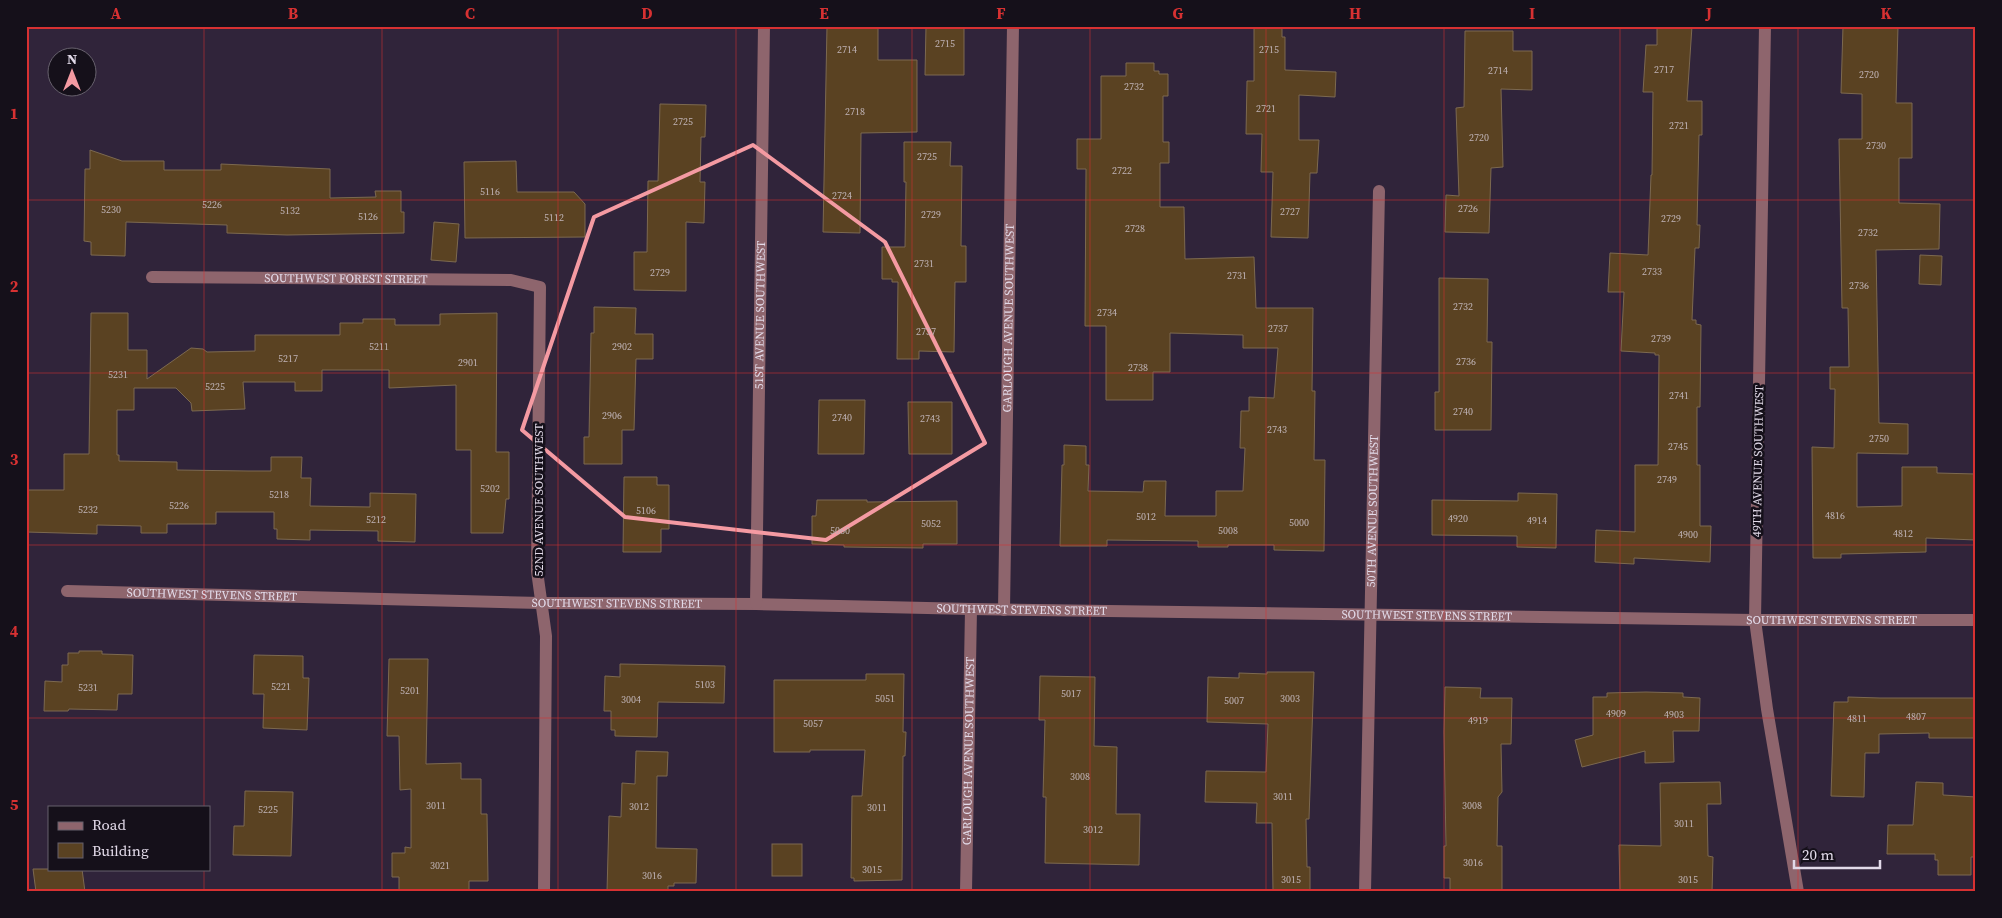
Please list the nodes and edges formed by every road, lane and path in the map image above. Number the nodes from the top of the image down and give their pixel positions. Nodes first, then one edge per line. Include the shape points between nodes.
1 (764, 26) edge
2 (1013, 26) edge
3 (1765, 26) edge
4 (1379, 191) dead end
5 (152, 277) dead end
6 (540, 288) joint
7 (67, 591) dead end
8 (540, 602) junction
9 (756, 604) junction
10 (972, 609) junction
11 (1004, 610) junction
12 (1371, 614) junction
13 (1755, 620) junction
14 (1976, 620) edge
15 (544, 892) edge
16 (966, 892) edge
17 (1365, 892) edge
18 (1798, 892) edge

1 - 9 street, 51ST AVENUE SOUTHWEST
2 - 11 street, GARLOUGH AVENUE SOUTHWEST
3 - 13 street, 49TH AVENUE SOUTHWEST
4 - 12 street, 50TH AVENUE SOUTHWEST
5 - 6 street, SOUTHWEST FOREST STREET via 512,280
6 - 8 street, 52ND AVENUE SOUTHWEST via 537,571
7 - 8 street, SOUTHWEST STEVENS STREET
8 - 9 street, SOUTHWEST STEVENS STREET
8 - 15 street, 52ND AVENUE SOUTHWEST via 546,636
9 - 10 street, SOUTHWEST STEVENS STREET
10 - 11 street, SOUTHWEST STEVENS STREET
10 - 16 street, GARLOUGH AVENUE SOUTHWEST
11 - 12 street, SOUTHWEST STEVENS STREET
12 - 13 street, SOUTHWEST STEVENS STREET
12 - 17 street, 50TH AVENUE SOUTHWEST
13 - 14 street, SOUTHWEST STEVENS STREET
13 - 18 street, 49TH AVENUE SOUTHWEST

